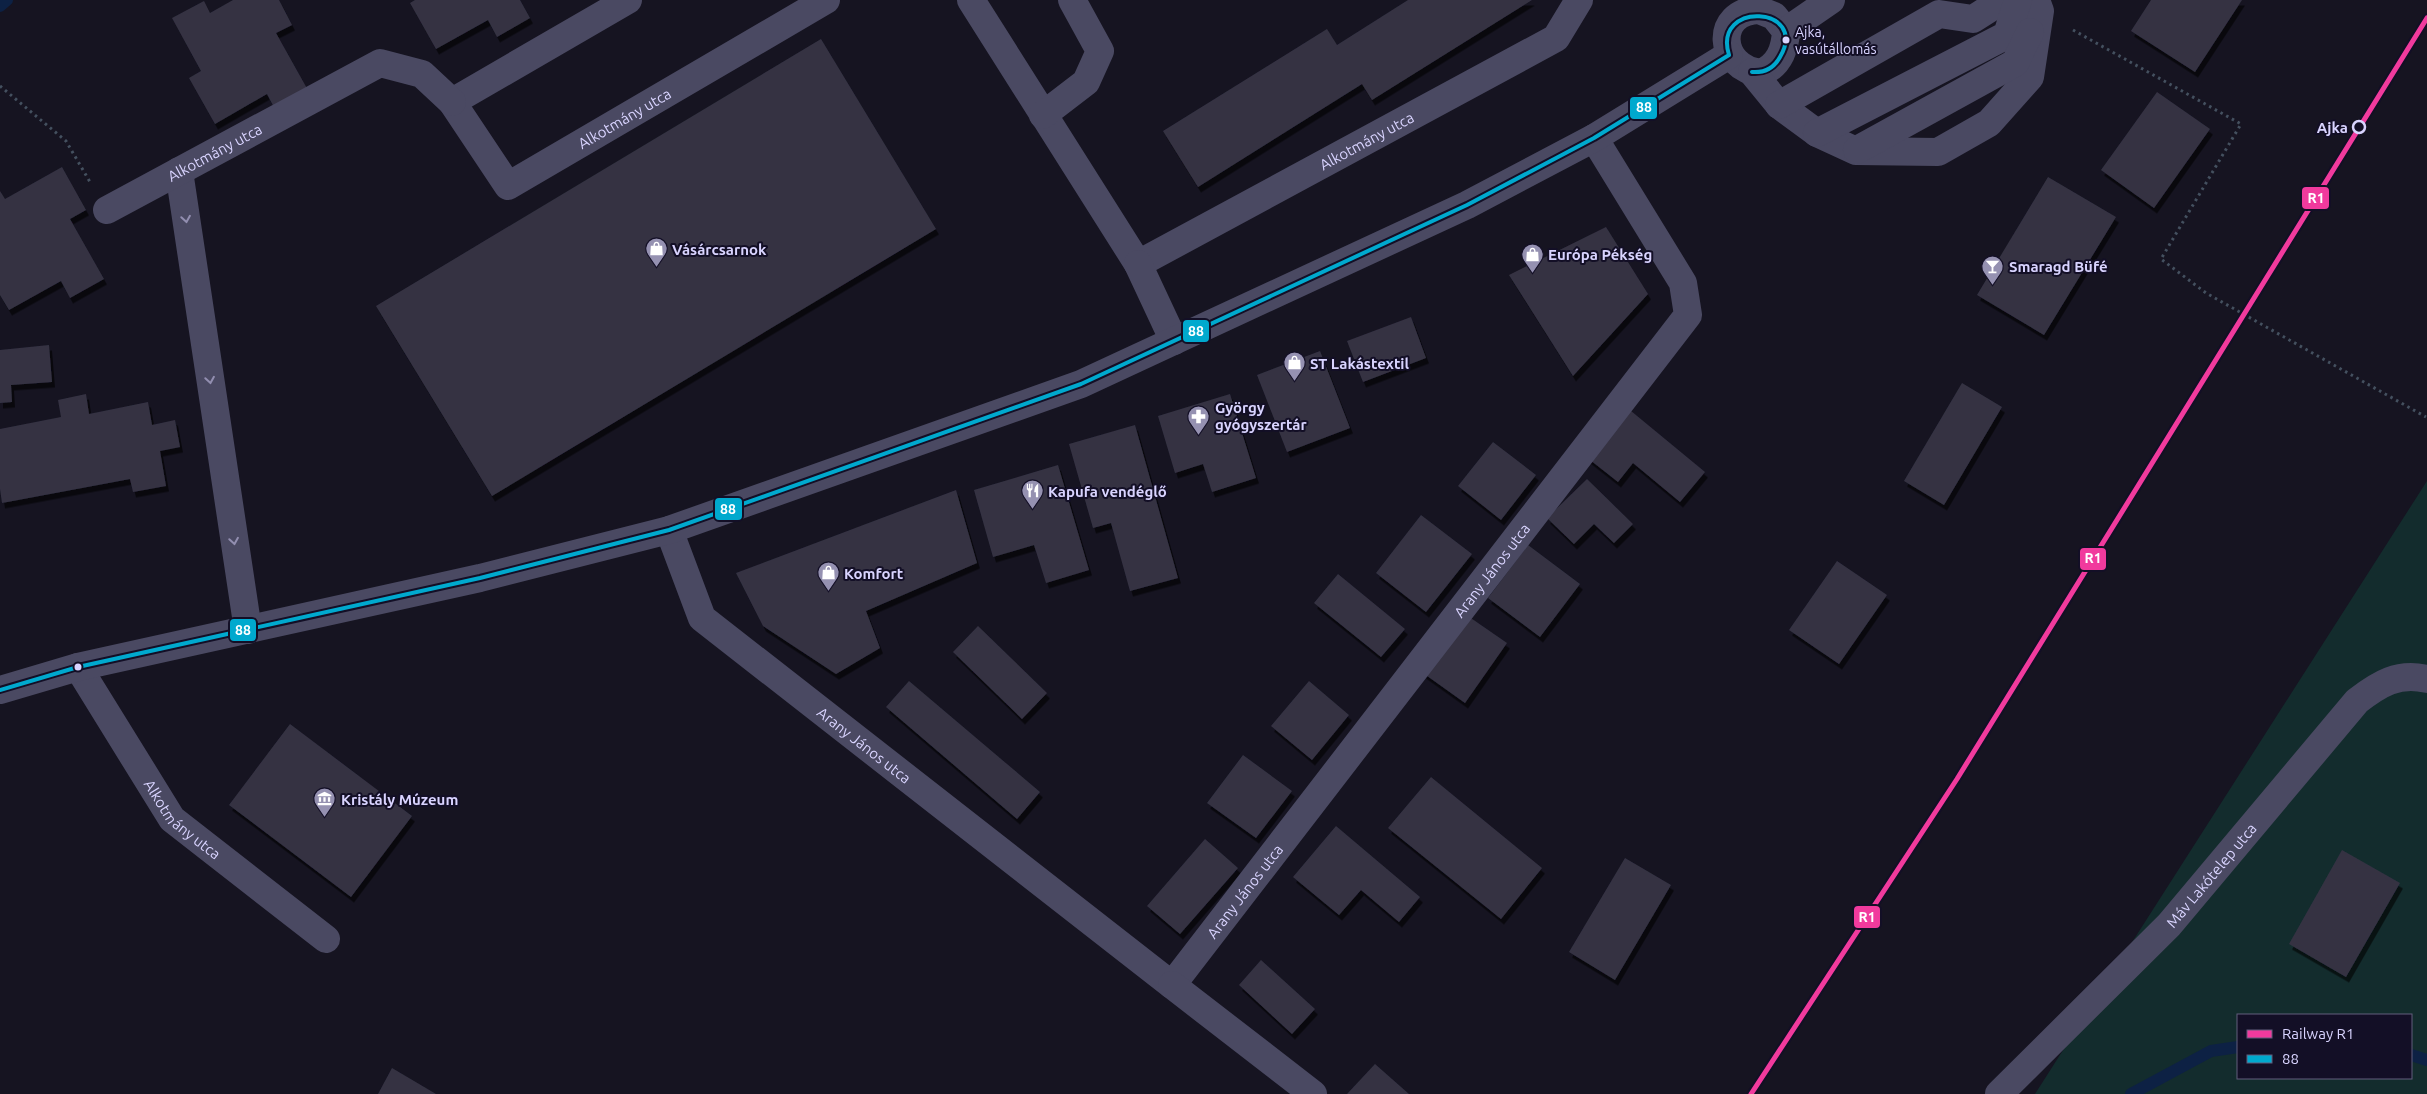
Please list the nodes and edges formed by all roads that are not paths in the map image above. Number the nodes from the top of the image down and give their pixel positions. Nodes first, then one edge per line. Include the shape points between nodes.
1 (628, 0) edge
2 (826, 0) edge
3 (971, 0) edge
4 (1072, 0) edge
5 (1579, 0) edge
6 (1831, 0) edge
7 (2003, 0) edge
8 (2032, 4) edge
9 (1746, 5) edge
10 (1786, 31) junction
11 (1729, 55) junction
12 (1752, 72) junction
13 (452, 102) junction
14 (1779, 105) junction
15 (1044, 115) junction
16 (1818, 132) junction
17 (1594, 138) junction
18 (1856, 151) junction
19 (179, 171) junction
20 (107, 210) road end
21 (1138, 264) junction
22 (1174, 341) junction
23 (670, 530) junction
24 (248, 630) junction
25 (78, 667) junction
26 (2427, 679) edge
27 (0, 690) edge
28 (326, 939) dead end
29 (1172, 985) junction
30 (1313, 1094) edge
31 (1999, 1094) edge

1 - 13 street
2 - 13 street, Alkotmány utca via 508,186
3 - 15 street
4 - 15 street via 1100,51 1086,82
5 - 21 street, Alkotmány utca via 1556,38
6 - 10 street
7 - 14 street via 1973,19 1939,14
8 - 16 street via 2007,35
8 - 18 street via 2015,63
8 - 18 street via 2030,77 1989,122 1938,152
9 - 10 street via 1774,16
9 - 11 street via 1730,24 1726,45
10 - 12 street via 1783,52 1777,62 1761,73
11 - 12 street
11 - 17 street
12 - 14 street
13 - 19 street, Alkotmány utca via 422,74 380,63
14 - 16 street
15 - 21 street
16 - 18 street
17 - 22 street via 1467,205
17 - 29 street, Arany János utca via 1683,283 1688,315
19 - 20 street, Alkotmány utca
19 -> 24 street
21 - 22 street
22 - 23 street via 1081,384
23 - 24 street via 480,578
23 - 29 street, Arany János utca via 702,618
24 - 25 street
25 - 27 street
25 - 28 street, Alkotmány utca via 172,819
26 - 31 street, Máv Lakótelep utca via 2414,676 2394,678 2357,701 2169,925
29 - 30 street, Arany János utca

